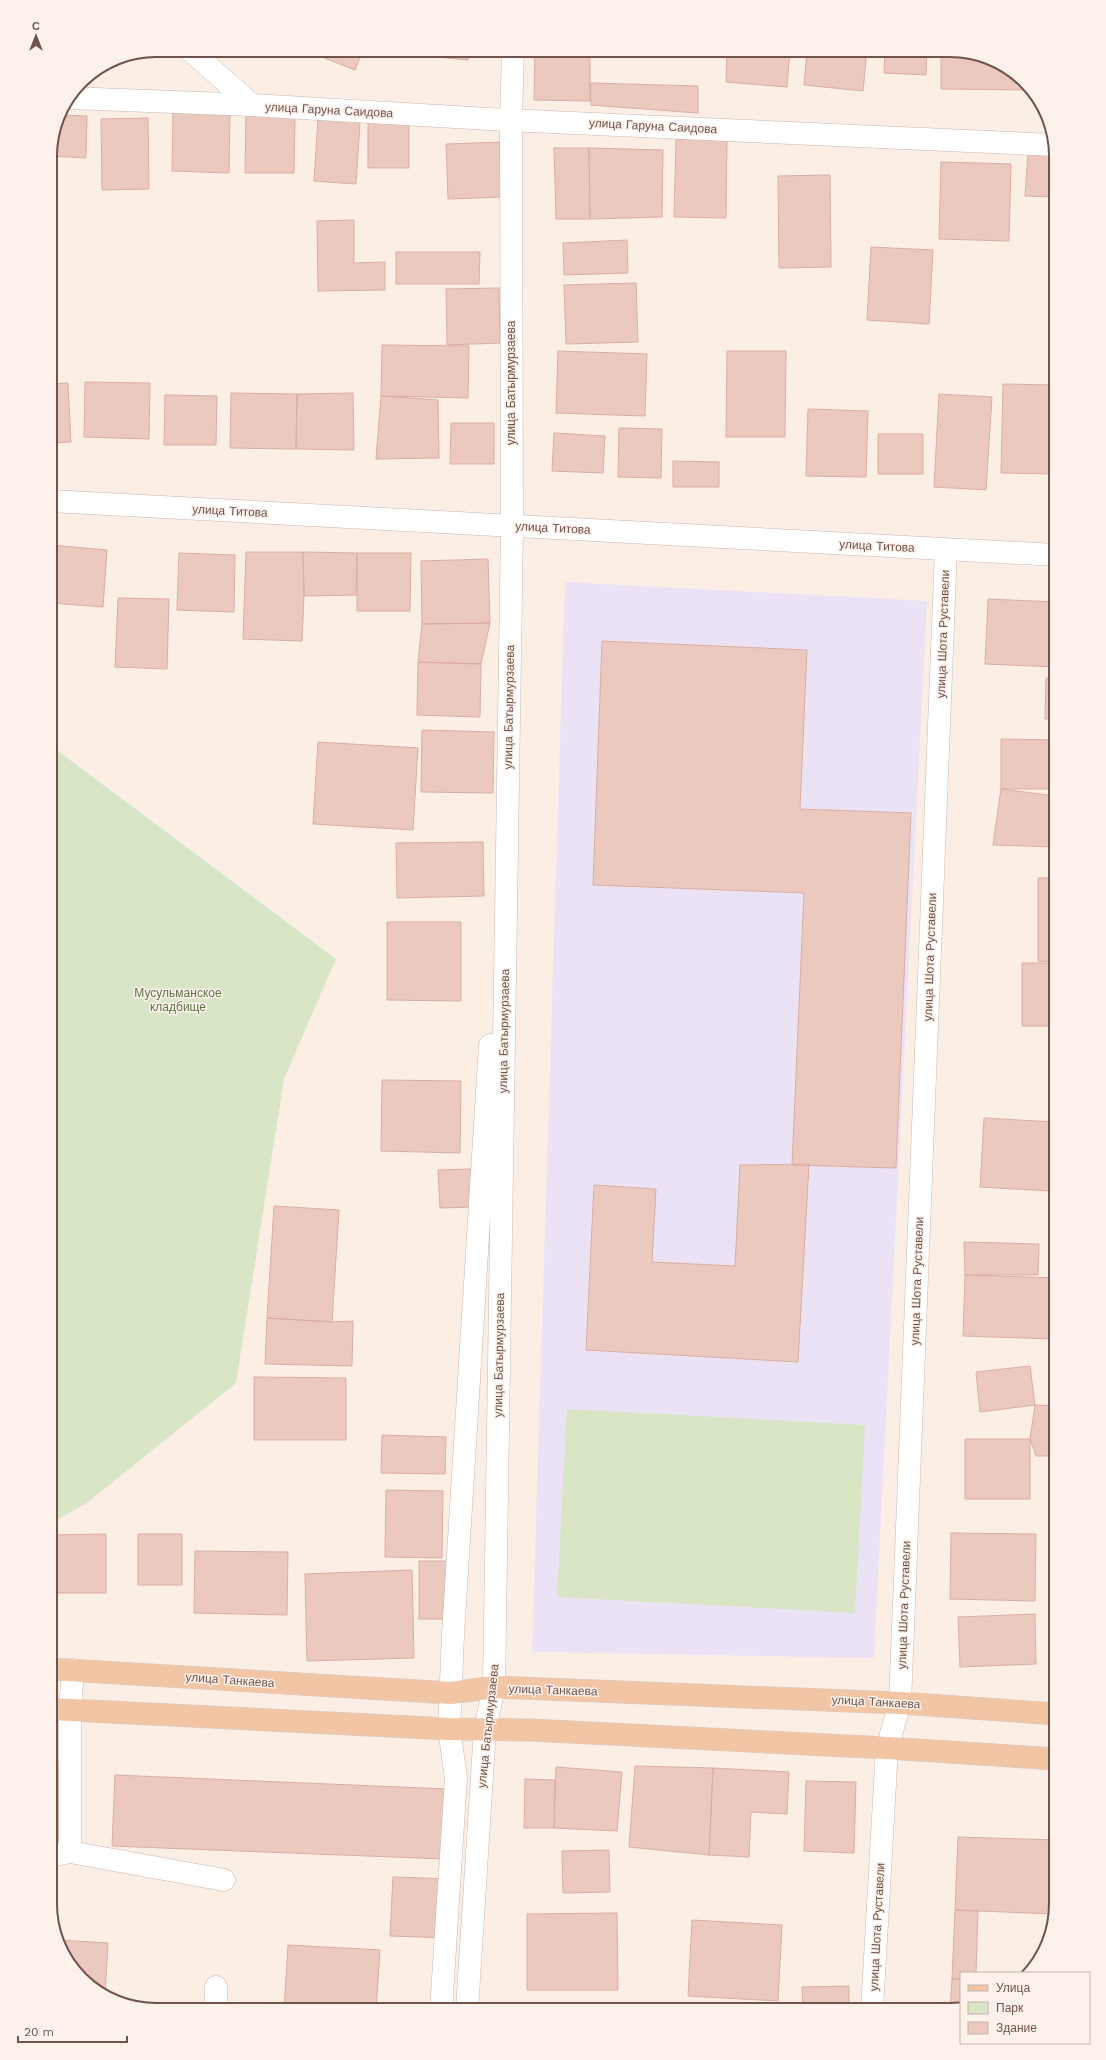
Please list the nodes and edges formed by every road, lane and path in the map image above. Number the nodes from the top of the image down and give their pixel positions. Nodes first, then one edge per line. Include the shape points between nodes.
1 (198, 57) edge
2 (512, 57) edge
3 (76, 98) edge
4 (252, 105) junction
5 (508, 120) junction
6 (1048, 144) edge
7 (57, 501) edge
8 (509, 526) junction
9 (946, 550) junction
10 (1049, 555) edge
11 (57, 1669) edge
12 (73, 1670) junction
13 (494, 1687) junction
14 (451, 1694) junction
15 (900, 1703) junction
16 (60, 1709) edge
17 (1049, 1714) edge
18 (449, 1729) junction
19 (485, 1729) junction
20 (887, 1748) junction
21 (1049, 1759) edge
22 (60, 1854) edge
23 (224, 1880) dead end
24 (216, 1987) dead end
25 (216, 2003) edge
26 (441, 2003) edge
27 (467, 2003) edge
28 (872, 2003) edge

1 - 4 street, улица Гаруна Саидова
2 - 5 street, улица Батырмурзаева
3 - 4 street, улица Гаруна Саидова
4 - 5 street, улица Гаруна Саидова
5 - 6 street, улица Гаруна Саидова
5 - 8 street, улица Батырмурзаева
7 - 8 street, улица Титова
8 - 9 street, улица Титова
8 - 13 street, улица Батырмурзаева
8 - 14 street, улица Батырмурзаева via 496,940
9 - 10 street, улица Титова
9 - 15 street, улица Шота Руставели
11 - 12 main road, улица Танкаева
12 - 14 main road, улица Танкаева
12 - 16 street
13 - 14 main road, улица Танкаева
13 - 15 main road, улица Танкаева
13 - 19 street, улица Батырмурзаева
14 - 18 street, улица Батырмурзаева
15 - 17 main road, улица Танкаева
15 - 20 street, улица Шота Руставели
16 - 18 main road
16 - 22 street
18 - 19 main road
18 - 26 street, улица Батырмурзаева via 456,1778
19 - 20 main road
19 - 27 street, улица Батырмурзаева
20 - 21 main road
20 - 28 street, улица Шота Руставели
22 - 23 street
24 - 25 street

